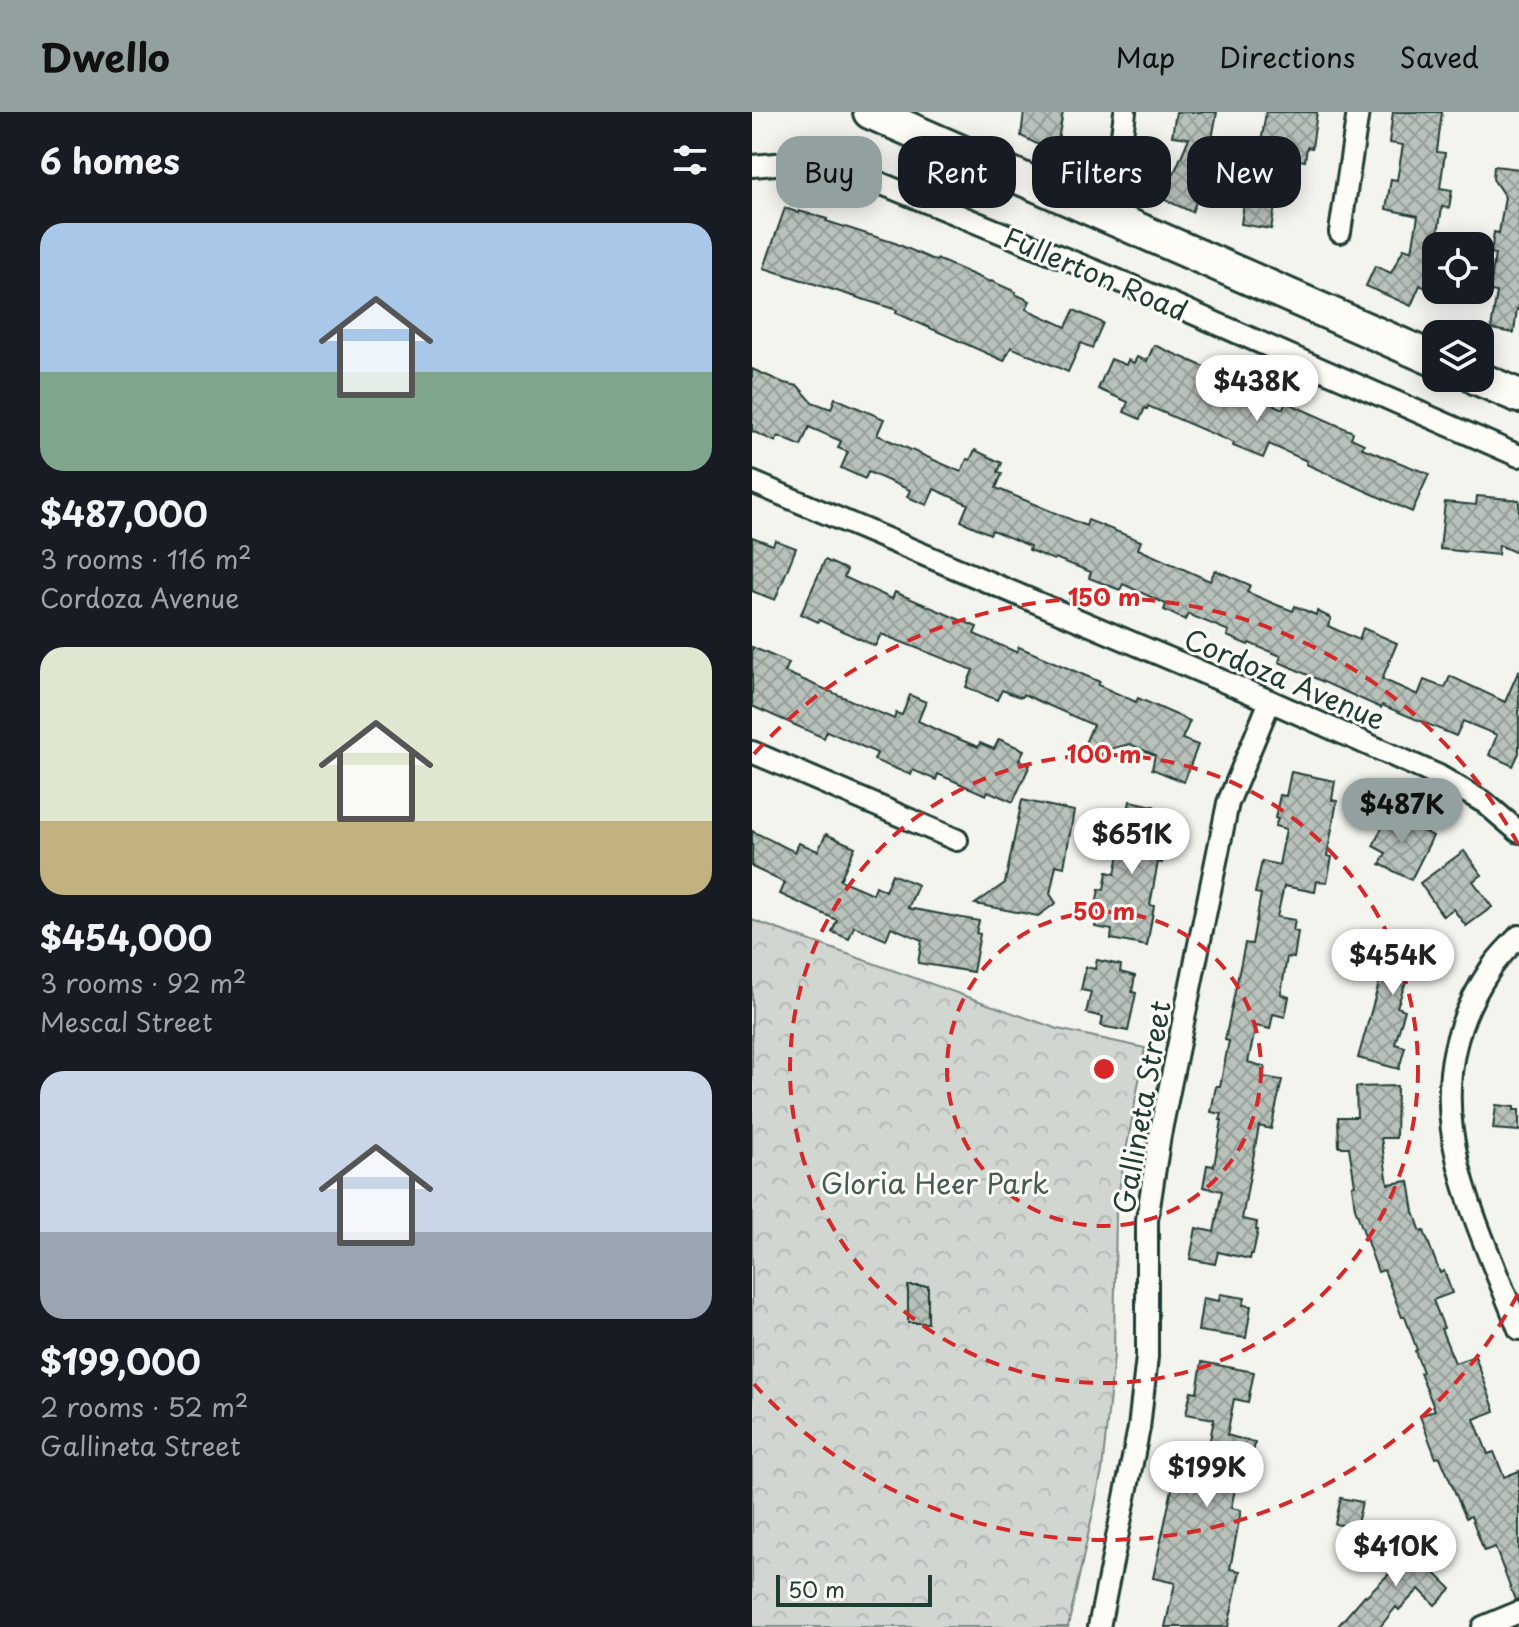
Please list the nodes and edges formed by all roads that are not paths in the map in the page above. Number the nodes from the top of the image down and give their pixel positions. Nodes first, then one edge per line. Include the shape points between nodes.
1 (870, 112) edge
2 (1125, 112) edge
3 (1358, 112) edge
4 (1122, 135) dead end
5 (752, 166) edge
6 (1340, 232) dead end
7 (1422, 354) edge
8 (1494, 385) edge
9 (1519, 396) edge
10 (1519, 456) edge
11 (752, 482) edge
12 (1270, 701) junction
13 (752, 752) edge
14 (1519, 832) edge
15 (957, 840) dead end
16 (1519, 936) edge
17 (1519, 1329) edge
18 (1519, 1612) edge
19 (1099, 1627) edge
20 (1483, 1627) edge

1 - 7 main road, Fullerton Road
2 - 4 street
3 - 6 street
5 - 10 street, Fullerton Road via 826,165 865,177 1122,282
8 - 9 main road
11 - 12 street, Cordoza Avenue
12 - 14 street, Cordoza Avenue via 1439,776 1485,803
12 - 19 street, Gallineta Street via 1228,803 1160,1135 1147,1220 1147,1357 1140,1414
13 - 15 street
16 - 17 street via 1492,966 1473,1000 1453,1055 1448,1098 1463,1187
18 - 20 street

